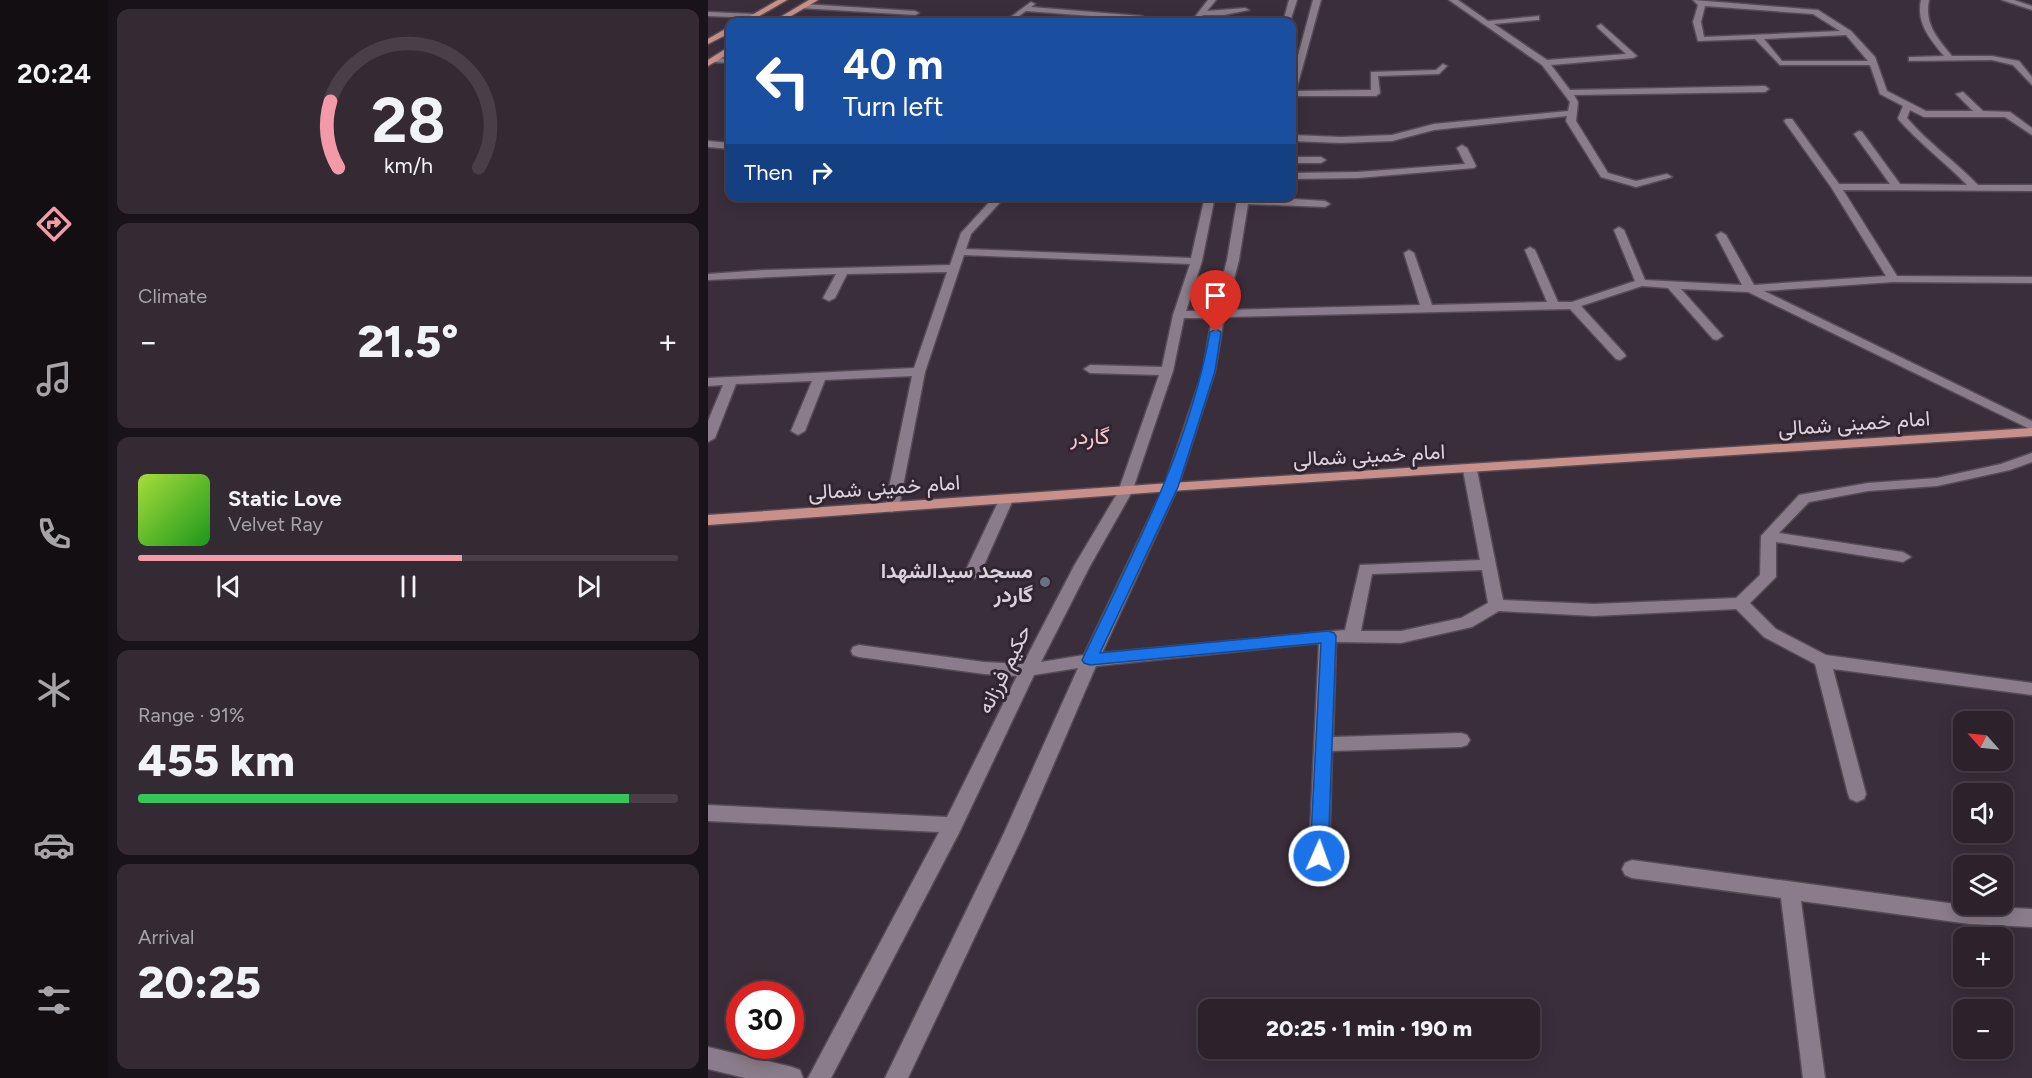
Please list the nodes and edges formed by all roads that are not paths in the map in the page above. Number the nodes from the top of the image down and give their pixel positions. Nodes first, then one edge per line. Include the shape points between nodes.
1 (783, 0) edge
2 (814, 0) edge
3 (1036, 0) edge
4 (1212, 0) edge
5 (1293, 0) edge
6 (1317, 0) edge
7 (1453, 0) edge
8 (1814, 0) edge
9 (1925, 0) edge
10 (2006, 0) edge
11 (1699, 2) edge
12 (803, 6) junction
13 (2032, 8) edge
14 (1024, 9) junction
15 (1245, 10) dead end
16 (1815, 12) junction
17 (915, 13) dead end
18 (1203, 13) junction
19 (708, 14) edge
20 (756, 16) junction
21 (752, 18) edge
22 (783, 18) edge
23 (1012, 18) edge
24 (1142, 18) dead end
25 (1198, 18) edge
26 (1287, 18) edge
27 (1536, 18) dead end
28 (1486, 23) junction
29 (1601, 26) dead end
30 (726, 32) edge
31 (1848, 33) junction
32 (1757, 36) junction
33 (708, 42) edge
34 (726, 53) edge
35 (1950, 59) junction
36 (1912, 60) dead end
37 (712, 62) edge
38 (1545, 63) junction
39 (1873, 63) junction
40 (1443, 66) dead end
41 (1296, 78) edge
42 (2032, 82) edge
43 (1765, 89) dead end
44 (1296, 93) edge
45 (1567, 93) junction
46 (1960, 94) dead end
47 (1908, 105) junction
48 (1572, 113) junction
49 (1982, 114) junction
50 (1789, 121) dead end
51 (2032, 132) edge
52 (1859, 134) dead end
53 (1296, 138) edge
54 (708, 144) edge
55 (726, 146) edge
56 (1462, 148) dead end
57 (1296, 160) edge
58 (1320, 160) dead end
59 (1296, 176) edge
60 (1667, 177) dead end
61 (1896, 186) junction
62 (1836, 187) junction
63 (1975, 187) junction
64 (2032, 188) edge
65 (996, 201) edge
66 (1209, 201) edge
67 (1243, 201) edge
68 (1276, 201) edge
69 (1325, 204) dead end
70 (1618, 230) dead end
71 (1721, 235) dead end
72 (1530, 250) dead end
73 (959, 252) junction
74 (1410, 253) dead end
75 (1196, 261) junction
76 (954, 268) junction
77 (843, 271) junction
78 (708, 277) edge
79 (1893, 279) junction
80 (2032, 280) edge
81 (1641, 283) junction
82 (1672, 285) junction
83 (1750, 288) junction
84 (829, 298) dead end
85 (1554, 305) junction
86 (1573, 305) junction
87 (1427, 309) junction
88 (1219, 312) junction
89 (1179, 315) junction
90 (1717, 336) dead end
91 (1620, 356) dead end
92 (1090, 369) dead end
93 (1167, 371) junction
94 (919, 372) junction
95 (820, 376) junction
96 (731, 381) junction
97 (708, 382) edge
98 (2032, 426) edge
99 (798, 431) dead end
100 (2032, 432) edge
101 (708, 438) edge
102 (2032, 457) edge
103 (1470, 470) junction
104 (1171, 487) junction
105 (1125, 492) junction
106 (1006, 500) junction
107 (892, 507) junction
108 (708, 520) edge
109 (1768, 536) junction
110 (1903, 557) dead end
111 (1489, 565) junction
112 (972, 574) dead end
113 (1740, 603) junction
114 (1496, 605) junction
115 (1328, 636) junction
116 (1352, 637) junction
117 (859, 651) dead end
118 (1090, 660) junction
119 (1823, 661) junction
120 (1028, 670) junction
121 (2032, 689) edge
122 (1461, 740) dead end
123 (1323, 744) junction
124 (1857, 794) dead end
125 (708, 813) edge
126 (953, 825) junction
127 (1319, 856) dead end
128 (1632, 869) dead end
129 (1790, 891) junction
130 (2032, 918) edge
131 (708, 1058) edge
132 (792, 1078) edge
133 (819, 1078) edge
134 (896, 1078) edge
135 (1814, 1078) edge

1 - 20 main road
2 - 12 main road
3 - 14 street
4 - 18 street
5 - 26 street
6 - 41 street
7 - 28 street
8 - 16 street
9 - 35 street via 1921,11 1926,26
10 - 13 street
11 - 16 street
11 - 32 street via 1697,22 1701,39
12 - 17 street
12 - 22 main road
14 - 23 street
14 - 24 street
15 - 18 street
16 - 31 street
18 - 25 street
19 - 20 street
20 - 21 main road
27 - 28 street
28 - 38 street
29 - 38 street via 1633,56
30 - 33 main road
31 - 32 street
31 - 39 street
32 - 39 street via 1780,63
34 - 37 main road
35 - 36 street
35 - 42 street via 1992,58 2016,63
38 - 45 street
39 - 47 street via 1883,92
40 - 44 street via 1438,72 1374,74 1376,93
43 - 45 street
45 - 48 street via 1574,102
46 - 49 street
47 - 49 street via 1924,114
47 - 63 street via 1902,118 1923,142
48 - 53 street via 1434,127 1392,138
48 - 60 street via 1571,121 1604,175 1636,184
49 - 51 street via 2007,114
50 - 62 street
52 - 61 street
54 - 55 street
56 - 59 street via 1471,166
57 - 58 street
61 - 62 street
61 - 63 street
62 - 79 street
63 - 64 street
65 - 73 street via 966,233
66 - 75 street, حکیم فرزانه
67 - 88 street
68 - 69 street
70 - 81 street
71 - 83 street
72 - 85 street
73 - 75 street
73 - 76 street
74 - 87 street
75 - 89 street, حکیم فرزانه
76 - 77 street
76 - 94 street
77 - 78 street
77 - 84 street
79 - 80 street
79 - 83 street
81 - 82 street
81 - 86 street
82 - 83 street
82 - 90 street
83 - 98 street
85 - 86 street
85 - 87 street
86 - 91 street
87 - 88 street
88 - 89 street
88 - 104 street via 1209,371
89 - 93 street, حکیم فرزانه
92 - 93 street
93 - 105 street, حکیم فرزانه
94 - 95 street
94 - 107 street
95 - 96 street
95 - 99 street
96 - 97 street
96 - 101 street
100 - 103 main road, امام خمینی شمالی
102 - 109 street via 1937,482 1868,487 1804,498
103 - 104 main road, امام خمینی شمالی
103 - 111 street
104 - 105 main road, امام خمینی شمالی
104 - 118 street
105 - 106 main road, امام خمینی شمالی
105 - 120 street, حکیم فرزانه
106 - 107 main road, امام خمینی شمالی
106 - 112 street
107 - 108 main road, امام خمینی شمالی
109 - 110 street
109 - 113 street via 1767,577
111 - 114 street
111 - 116 street via 1365,569
113 - 114 street via 1594,610
113 - 119 street via 1770,633
114 - 116 street via 1466,623 1401,637
115 - 116 street
115 - 118 street
115 - 123 street
117 - 120 street
118 - 120 street
118 - 134 street via 1014,833
119 - 121 street
119 - 124 street
120 - 126 street, حکیم فرزانه
122 - 123 street
123 - 127 street
125 - 126 street
126 - 133 street, حکیم فرزانه
128 - 129 street
129 - 130 street via 1970,915
129 - 135 street
131 - 132 street

